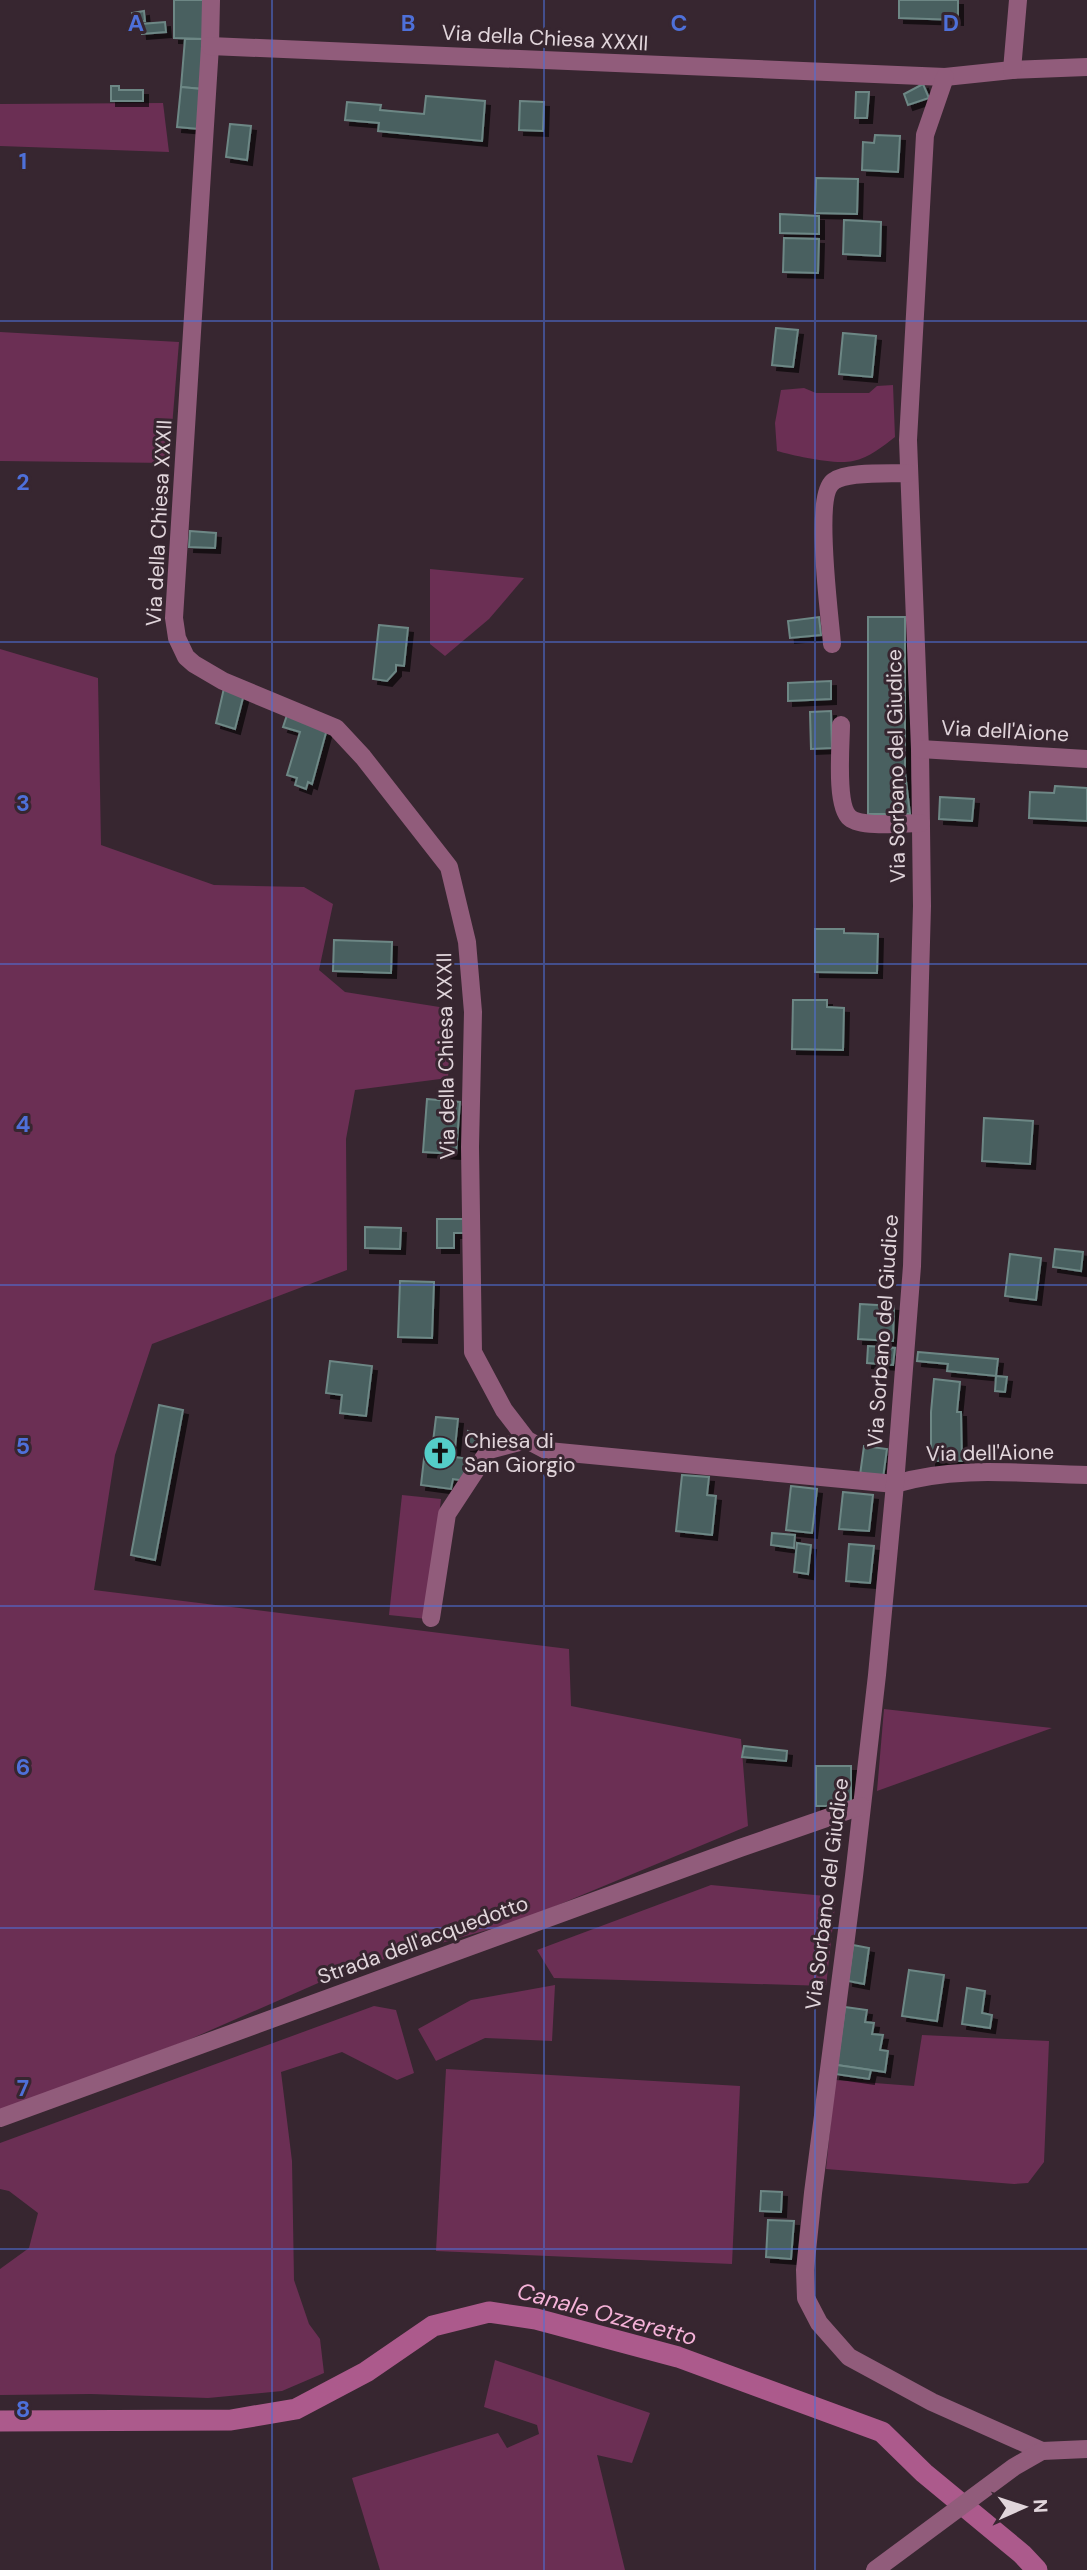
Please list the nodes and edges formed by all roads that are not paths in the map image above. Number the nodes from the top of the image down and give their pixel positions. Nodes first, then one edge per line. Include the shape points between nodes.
1 (211, 0) edge
2 (1018, 0) edge
3 (210, 46) junction
4 (1087, 66) edge
5 (1012, 70) junction
6 (945, 77) junction
7 (908, 472) junction
8 (832, 645) dead end
9 (841, 725) dead end
10 (920, 749) junction
11 (1087, 759) edge
12 (921, 823) junction
13 (527, 1440) junction
14 (1087, 1475) edge
15 (895, 1484) junction
16 (431, 1618) dead end
17 (861, 1806) junction
18 (0, 2118) edge
19 (1087, 2449) edge
20 (1042, 2451) junction
21 (876, 2570) edge

1 - 3 street, Via della Chiesa XXXII
2 - 5 street
3 - 6 street, Via della Chiesa XXXII
3 - 13 street, Via della Chiesa XXXII via 174,618 177,638 186,657 223,681 335,728 449,867 467,942 473,1012 473,1352 504,1410
4 - 5 street, Via della Chiesa XXXII
5 - 6 street, Via della Chiesa XXXII
6 - 7 street, Via Sorbano del Giudice via 925,135
7 - 8 street via 846,476 826,490 822,519
7 - 10 street, Via Sorbano del Giudice
9 - 12 street via 842,804 849,817 859,822
10 - 11 street, Via dell'Aione
10 - 12 street, Via Sorbano del Giudice
12 - 15 street, Via Sorbano del Giudice via 912,1266
13 - 15 street via 548,1451
13 - 16 street via 489,1450 447,1514
14 - 15 street, Via dell'Aione via 963,1472
15 - 17 street, Via Sorbano del Giudice
17 - 18 street, Strada dell'acquedotto
17 - 20 street, Via Sorbano del Giudice via 813,2193 806,2298 819,2323 849,2357 932,2402
19 - 20 street
20 - 21 street via 1013,2467

